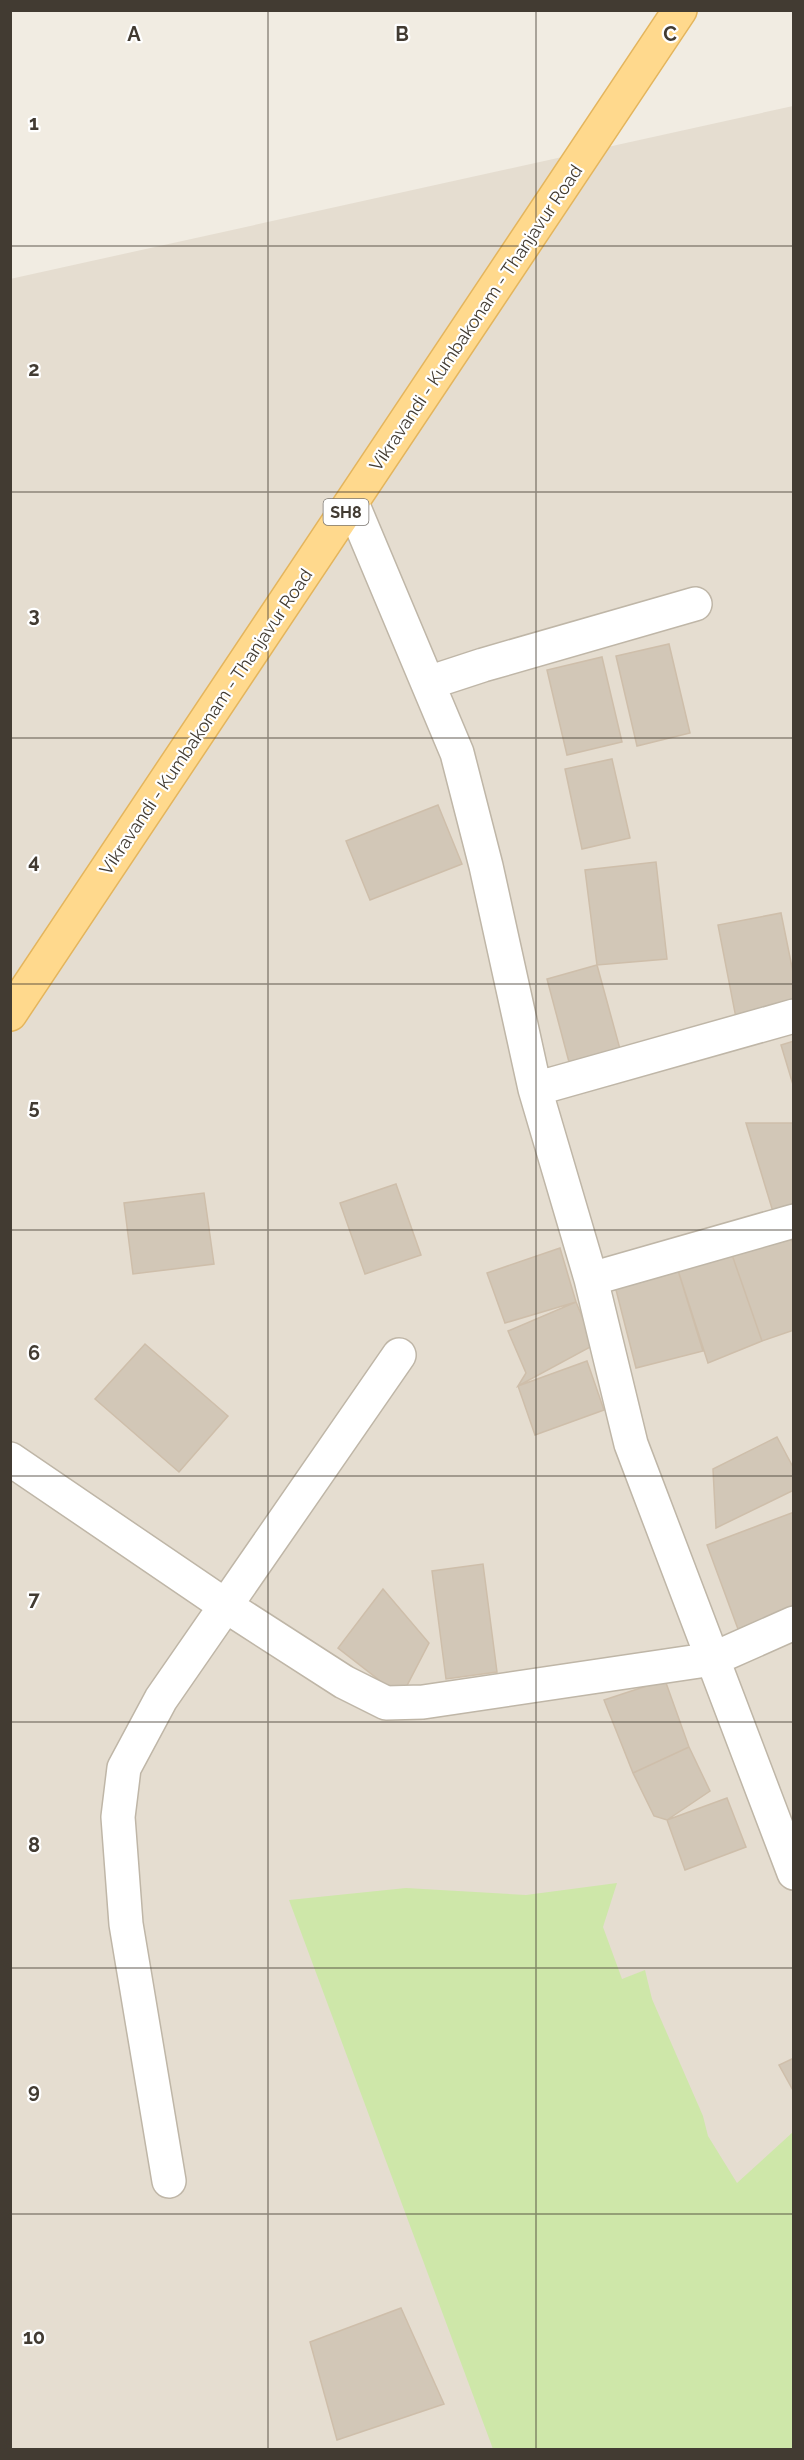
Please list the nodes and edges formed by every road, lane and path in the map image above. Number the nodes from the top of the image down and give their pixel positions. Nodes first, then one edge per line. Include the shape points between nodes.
1 (680, 10) edge
2 (352, 504) junction
3 (695, 604) dead end
4 (428, 683) junction
5 (10, 1014) edge
6 (794, 1016) edge
7 (535, 1089) junction
8 (794, 1221) edge
9 (591, 1278) junction
10 (399, 1355) dead end
11 (10, 1459) edge
12 (226, 1606) junction
13 (794, 1623) edge
14 (713, 1659) junction
15 (794, 1873) edge
16 (169, 2181) dead end

1 - 2 main road, Vikravandi - Kumbakonam - Thanjavur Road / SH8
2 - 4 street
2 - 5 main road, Vikravandi - Kumbakonam - Thanjavur Road / SH8
3 - 4 street
4 - 7 street via 457,753
6 - 7 street
7 - 9 street
8 - 9 street
9 - 14 street via 631,1444
10 - 12 street
11 - 12 street
12 - 14 street via 344,1682 386,1703
12 - 16 street via 161,1699 124,1768 118,1817 126,1924
13 - 14 street
14 - 15 street

